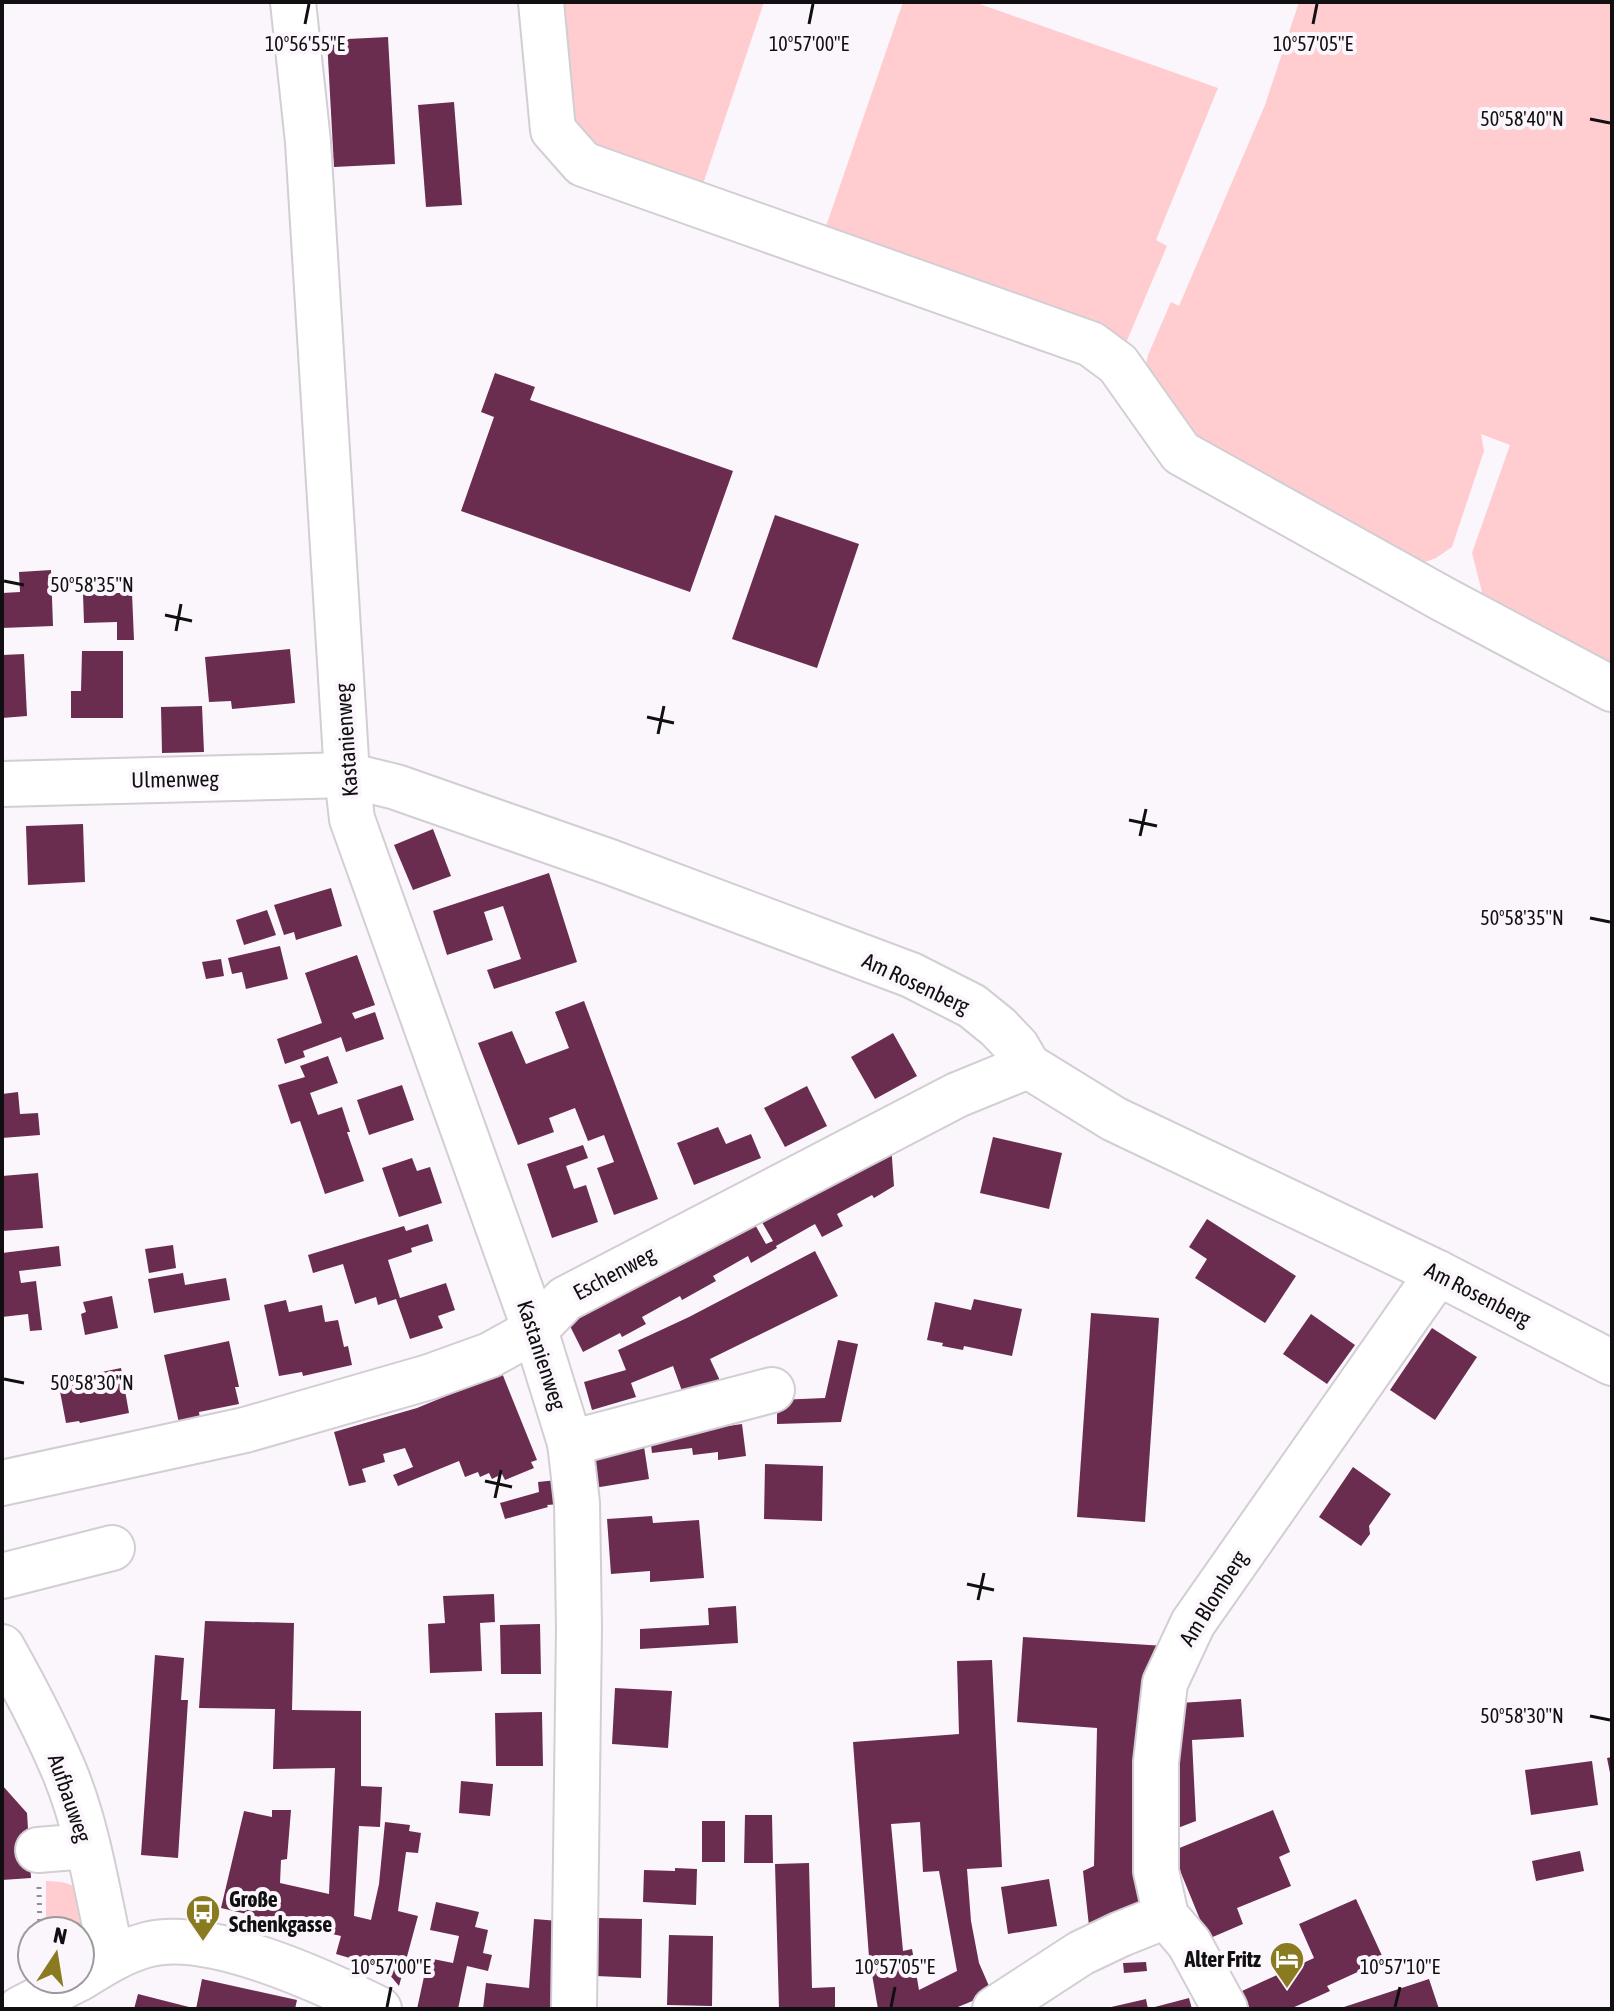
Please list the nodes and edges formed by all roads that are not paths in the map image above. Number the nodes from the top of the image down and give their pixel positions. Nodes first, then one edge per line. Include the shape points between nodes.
1 (293, 2) edge
2 (541, 2) edge
3 (1612, 689) edge
4 (347, 775) junction
5 (2, 784) edge
6 (1028, 1066) junction
7 (1438, 1273) junction
8 (535, 1330) junction
9 (1612, 1363) edge
10 (772, 1390) dead end
11 (570, 1443) junction
12 (2, 1483) edge
13 (112, 1548) dead end
14 (2, 1576) edge
15 (2, 1647) edge
16 (87, 1846) junction
17 (38, 1850) dead end
18 (86, 1915) edge
19 (1166, 1916) junction
20 (96, 1975) edge
21 (52, 1995) edge
22 (1006, 2006) edge
23 (20, 2009) edge
24 (379, 2009) edge
25 (574, 2009) edge
26 (1225, 2009) edge

1 - 4 street, Kastanienweg via 308,142
2 - 3 street via 553,130 583,164 1091,344 1118,364 1181,453
4 - 5 street, Ulmenweg
4 - 6 street, Am Rosenberg via 610,862 911,975 972,1006 1017,1047
4 - 8 street, Kastanienweg via 352,819
6 - 7 street, Am Rosenberg via 1114,1119
6 - 8 street, Eschenweg via 957,1095 565,1299
7 - 9 street, Am Rosenberg
7 - 19 street, Am Blomberg via 1193,1623 1165,1683 1156,1762 1156,1871
8 - 11 street, Kastanienweg
8 - 12 street, Eschenweg via 490,1355 429,1377 245,1430
10 - 11 street
11 - 25 street, Kastanienweg via 577,1503 579,1628
13 - 14 street
15 - 16 street, Aufbauweg via 66,1776
16 - 17 street
16 - 18 street, Aufbauweg
19 - 22 street via 1081,1953
19 - 26 street, Am Blomberg via 1189,1943
20 - 24 street via 148,1944 203,1943 258,1958
21 - 23 street

